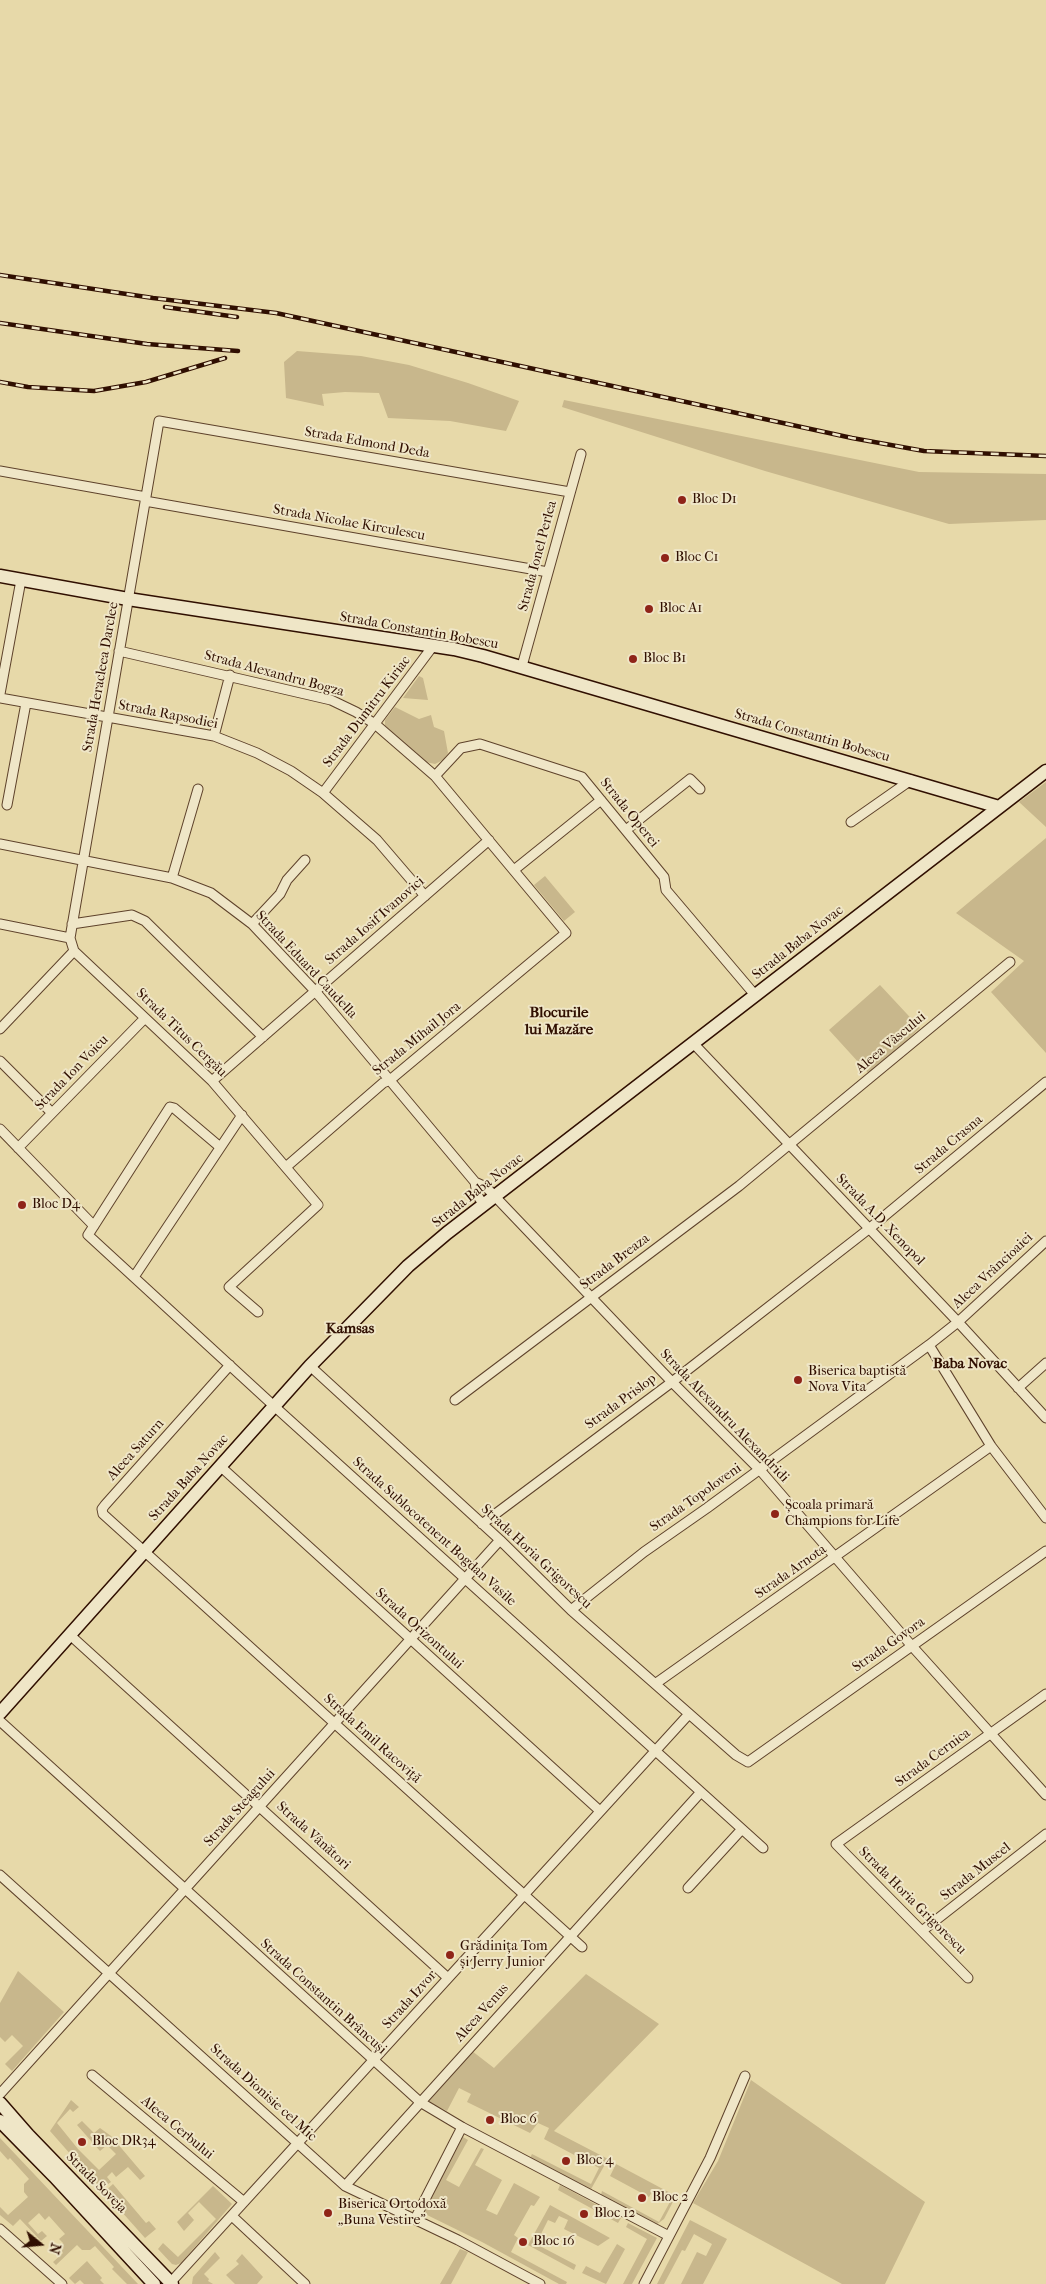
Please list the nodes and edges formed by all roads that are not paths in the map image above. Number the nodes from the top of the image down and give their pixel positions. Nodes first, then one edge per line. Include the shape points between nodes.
1 (159, 421) joint
2 (580, 454) dead end
3 (0, 471) edge
4 (570, 492) junction
5 (145, 499) junction
6 (548, 572) junction
7 (0, 576) edge
8 (21, 580) junction
9 (128, 599) junction
10 (433, 646) junction
11 (119, 651) junction
12 (522, 666) junction
13 (230, 675) junction
14 (0, 694) edge
15 (0, 698) edge
16 (26, 703) junction
17 (108, 718) junction
18 (375, 724) junction
19 (214, 736) junction
20 (1046, 770) edge
21 (434, 776) junction
22 (911, 780) junction
23 (198, 789) dead end
24 (700, 789) dead end
25 (323, 793) junction
26 (601, 800) junction
27 (7, 805) dead end
28 (998, 807) junction
29 (851, 822) dead end
30 (626, 830) junction
31 (488, 840) junction
32 (0, 844) edge
33 (84, 860) junction
34 (305, 860) dead end
35 (514, 870) junction
36 (172, 878) junction
37 (425, 896) junction
38 (0, 924) edge
39 (72, 924) junction
40 (252, 924) junction
41 (566, 933) joint
42 (70, 938) junction
43 (74, 951) junction
44 (1010, 962) dead end
45 (315, 991) junction
46 (755, 995) junction
47 (145, 1018) junction
48 (0, 1029) edge
49 (263, 1037) junction
50 (693, 1043) junction
51 (0, 1061) edge
52 (390, 1080) junction
53 (212, 1081) junction
54 (1046, 1082) edge
55 (52, 1113) junction
56 (242, 1115) junction
57 (0, 1129) edge
58 (790, 1144) junction
59 (220, 1147) junction
60 (18, 1148) junction
61 (286, 1167) junction
62 (475, 1182) junction
63 (495, 1196) junction
64 (484, 1205) junction
65 (94, 1226) junction
66 (870, 1228) junction
67 (1046, 1241) edge
68 (134, 1276) junction
69 (591, 1297) junction
70 (258, 1312) dead end
71 (958, 1322) junction
72 (929, 1345) junction
73 (1046, 1363) edge
74 (230, 1365) junction
75 (310, 1366) junction
76 (672, 1382) junction
77 (1018, 1388) junction
78 (455, 1400) dead end
79 (274, 1406) junction
80 (1046, 1418) edge
81 (991, 1446) junction
82 (220, 1466) junction
83 (760, 1470) junction
84 (1046, 1518) edge
85 (482, 1524) junction
86 (500, 1540) junction
87 (144, 1551) junction
88 (1046, 1551) edge
89 (836, 1557) junction
90 (465, 1579) junction
91 (572, 1610) junction
92 (70, 1635) junction
93 (410, 1640) junction
94 (911, 1645) junction
95 (655, 1684) junction
96 (1046, 1694) edge
97 (0, 1713) edge
98 (689, 1714) junction
99 (0, 1721) edge
100 (334, 1723) junction
101 (992, 1733) junction
102 (655, 1750) junction
103 (748, 1762) joint
104 (701, 1792) junction
105 (1046, 1795) edge
106 (259, 1807) junction
107 (600, 1811) junction
108 (742, 1830) junction
109 (1046, 1834) edge
110 (836, 1844) joint
111 (763, 1848) dead end
112 (0, 1875) edge
113 (688, 1888) dead end
114 (184, 1890) junction
115 (524, 1895) junction
116 (922, 1931) junction
117 (570, 1936) junction
118 (582, 1946) dead end
119 (109, 1974) junction
120 (448, 1978) junction
121 (968, 1978) dead end
122 (373, 2061) junction
123 (92, 2075) dead end
124 (745, 2076) dead end
125 (0, 2094) edge
126 (420, 2102) junction
127 (0, 2103) edge
128 (0, 2121) edge
129 (462, 2127) junction
130 (298, 2143) junction
131 (345, 2186) junction
132 (244, 2202) junction
133 (232, 2216) junction
134 (415, 2219) junction
135 (0, 2229) edge
136 (669, 2236) junction
137 (172, 2283) edge
138 (62, 2284) edge
139 (154, 2284) edge
140 (305, 2284) edge
141 (540, 2284) edge
142 (644, 2284) edge

1 - 4 street, Strada Edmond Deda
1 - 5 street, Strada Heracleea Darclee
2 - 4 street, Strada Ionel Perlea
3 - 5 street, Strada Nicolae Kirculescu
4 - 6 street, Strada Ionel Perlea
5 - 6 street, Strada Nicolae Kirculescu
5 - 9 street, Strada Heracleea Darclee
6 - 12 street, Strada Ionel Perlea
7 - 8 main road, Strada Constantin Bobescu
8 - 9 main road, Strada Constantin Bobescu
8 - 14 street
9 - 10 main road, Strada Constantin Bobescu
9 - 11 street, Strada Heracleea Darclee
10 - 12 main road, Strada Constantin Bobescu
10 - 18 street, Strada Dumitru Kiriac
11 - 13 street, Strada Alexandru Bogza
11 - 17 street, Strada Heracleea Darclee
12 - 22 main road, Strada Constantin Bobescu
13 - 18 street, Strada Alexandru Bogza via 331,700
13 - 19 street
15 - 16 street, Strada Rapsodiei
16 - 17 street, Strada Rapsodiei
16 - 27 street
17 - 19 street, Strada Rapsodiei
17 - 33 street, Strada Heracleea Darclee
18 - 21 street, Strada Alexandru Bogza
18 - 25 street, Strada Dumitru Kiriac
19 - 25 street, Strada Rapsodiei via 257,753
20 - 28 main road, Strada Baba Novac
21 - 26 street, Strada Operei via 461,748 480,744 582,777
21 - 31 street, Strada Alexandru Bogza
22 - 28 main road, Strada Constantin Bobescu
22 - 29 street
23 - 36 street
24 - 30 street via 690,779
25 - 37 street, Strada Rapsodiei via 377,840
26 - 30 street, Strada Operei
26 - 35 street
28 - 46 main road, Strada Baba Novac
30 - 46 street, Strada Operei via 664,877 666,890
31 - 35 street, Strada Alexandru Bogza
31 - 37 street, Strada Iosif Ivanovici
32 - 33 street, Strada Eduard Caudella
33 - 36 street, Strada Eduard Caudella
33 - 39 street, Strada Heracleea Darclee
34 - 40 street
35 - 41 street, Strada Alexandru Bogza
36 - 40 street, Strada Eduard Caudella via 211,894
37 - 45 street, Strada Iosif Ivanovici
38 - 42 street
39 - 42 street, Strada Heracleea Darclee
39 - 49 street via 132,915 144,921
40 - 45 street, Strada Eduard Caudella
41 - 52 street, Strada Mihail Jora
42 - 43 street, Strada Titus Cergău
43 - 47 street, Strada Titus Cergău
43 - 48 street
44 - 58 street, Aleea Vâscului
45 - 49 street, Strada Iosif Ivanovici
45 - 52 street, Strada Eduard Caudella
46 - 50 main road, Strada Baba Novac
47 - 53 street, Strada Titus Cergău
47 - 55 street, Strada Ion Voicu
49 - 53 street, Strada Iosif Ivanovici
50 - 58 street, Strada A.D. Xenopol
50 - 63 main road, Strada Baba Novac
51 - 55 street
52 - 61 street, Strada Mihail Jora
52 - 62 street, Strada Eduard Caudella
53 - 56 street, Strada Titus Cergău
54 - 66 street, Strada Crasna
55 - 60 street, Strada Ion Voicu
56 - 59 street
56 - 61 street, Strada Titus Cergău
57 - 60 street
58 - 66 street, Strada A.D. Xenopol
58 - 69 street, Strada Breaza
59 - 65 street via 170,1107
59 - 68 street
60 - 65 street
61 - 70 street, Strada Titus Cergău via 318,1205 229,1287
62 - 63 street, Strada Eduard Caudella
62 - 64 street, Strada Eduard Caudella via 477,1195
63 - 64 main road, Strada Baba Novac
63 - 69 street, Strada Alexandru Alexandridi
64 - 75 main road, Strada Baba Novac via 388,1285
65 - 68 street, Strada Sublocotenent Bogdan Vasile via 88,1235
66 - 71 street, Strada A.D. Xenopol
66 - 76 street, Strada Prislop
67 - 71 street, Aleea Vrâncioaiei
68 - 74 street, Strada Sublocotenent Bogdan Vasile
69 - 76 street, Strada Alexandru Alexandridi
69 - 78 street, Strada Breaza
71 - 72 street, Strada Topoloveni
71 - 77 street, Strada A.D. Xenopol
72 - 81 street
72 - 83 street, Strada Topoloveni
73 - 77 street
74 - 79 street, Strada Sublocotenent Bogdan Vasile
74 - 87 street, Aleea Saturn via 102,1509 103,1514
75 - 79 main road, Strada Baba Novac
75 - 85 street, Strada Horia Grigorescu
76 - 83 street, Strada Alexandru Alexandridi
76 - 85 street, Strada Prislop
77 - 80 street, Strada A.D. Xenopol
79 - 82 main road, Strada Baba Novac
79 - 90 street, Strada Sublocotenent Bogdan Vasile
81 - 84 street
81 - 89 street, Strada Arnota
82 - 87 main road, Strada Baba Novac
82 - 93 street, Strada Orizontului
83 - 89 street, Strada Alexandru Alexandridi
83 - 91 street, Strada Topoloveni via 644,1552
85 - 86 street, Strada Horia Grigorescu
86 - 90 street, Strada Steagului
86 - 91 street, Strada Horia Grigorescu
87 - 92 main road, Strada Baba Novac
87 - 100 street, Strada Emil Racoviță
88 - 94 street, Strada Govora
89 - 94 street, Strada Alexandru Alexandridi
89 - 95 street, Strada Arnota
90 - 93 street, Strada Steagului
90 - 102 street, Strada Sublocotenent Bogdan Vasile
91 - 95 street, Strada Horia Grigorescu
92 - 97 main road, Strada Baba Novac
92 - 106 street, Strada Vânători
93 - 100 street, Strada Steagului
93 - 107 street, Strada Orizontului
94 - 101 street, Strada Alexandru Alexandridi
94 - 103 street, Strada Govora
95 - 98 street, Strada Horia Grigorescu
96 - 101 street, Strada Cernica
98 - 102 street, Strada Izvor
98 - 103 street, Strada Horia Grigorescu
99 - 114 street, Strada Constantin Brâncuși
100 - 106 street, Strada Steagului
100 - 115 street, Strada Emil Racoviță
101 - 105 street, Strada Alexandru Alexandridi
101 - 110 street, Strada Cernica
102 - 104 street, Strada Sublocotenent Bogdan Vasile
102 - 107 street, Strada Izvor
104 - 108 street, Strada Sublocotenent Bogdan Vasile
104 - 117 street, Aleea Venus
106 - 114 street, Strada Steagului
106 - 120 street, Strada Vânători
107 - 115 street, Strada Izvor
108 - 111 street, Strada Sublocotenent Bogdan Vasile
108 - 113 street
109 - 116 street, Strada Muscel
110 - 116 street, Strada Horia Grigorescu
112 - 119 street, Strada Dionisie cel Mic
114 - 119 street, Strada Steagului
114 - 122 street, Strada Constantin Brâncuși
115 - 117 street, Strada Emil Racoviță
115 - 120 street, Strada Izvor
116 - 121 street, Strada Horia Grigorescu
117 - 118 street, Strada Emil Racoviță
117 - 126 street, Aleea Venus
119 - 125 street, Strada Steagului
119 - 130 street, Strada Dionisie cel Mic
120 - 122 street, Strada Izvor
122 - 126 street, Strada Constantin Brâncuși
122 - 130 street, Strada Izvor
123 - 132 street, Aleea Cerbului
124 - 136 street via 710,2158
126 - 129 street, Strada Constantin Brâncuși
126 - 131 street, Aleea Venus
127 - 137 main road, Strada Soveja
128 - 139 main road, Strada Soveja
129 - 134 street
129 - 136 street, Strada Constantin Brâncuși
130 - 131 street, Strada Dionisie cel Mic
130 - 132 street, Strada Izvor
131 - 134 street, Strada Dionisie cel Mic
132 - 133 street, Strada Izvor
133 - 137 street, Strada Izvor
133 - 140 street
134 - 141 street, Strada Dionisie cel Mic
135 - 138 street
136 - 142 street

